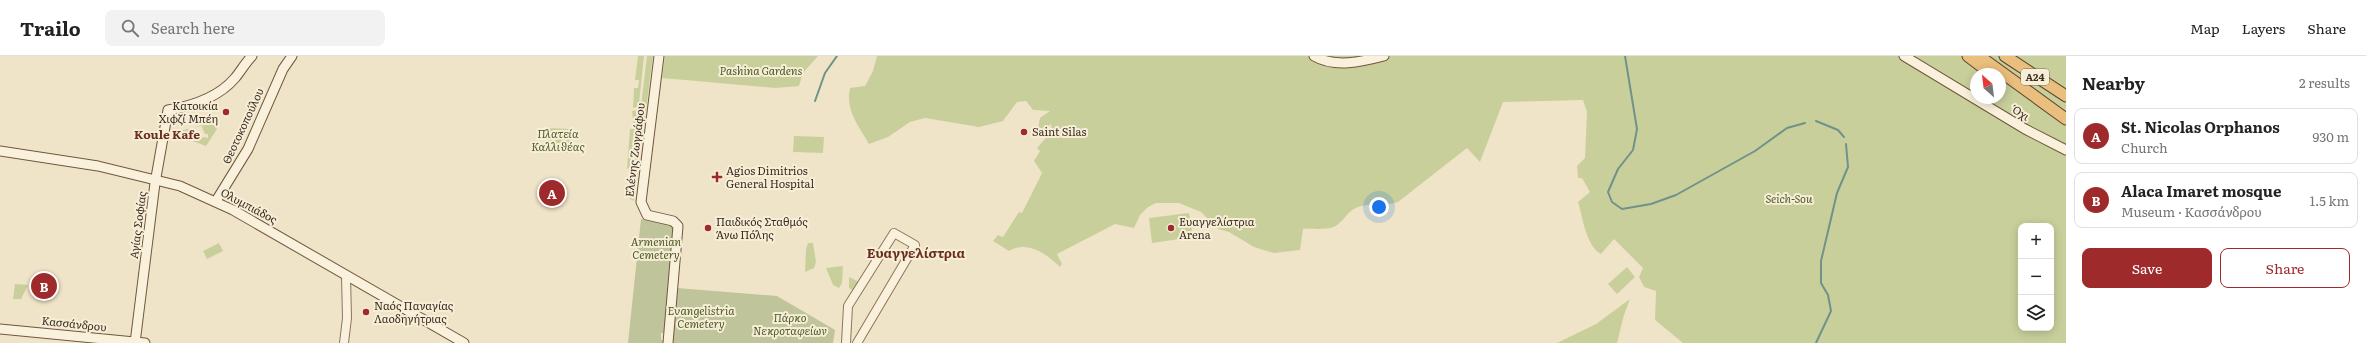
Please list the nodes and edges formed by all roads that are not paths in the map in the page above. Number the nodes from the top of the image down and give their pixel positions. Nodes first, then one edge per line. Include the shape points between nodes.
1 (252, 56) edge
2 (292, 56) edge
3 (659, 56) edge
4 (1314, 56) edge
5 (1384, 56) edge
6 (1904, 56) edge
7 (1968, 56) edge
8 (1979, 56) edge
9 (2005, 56) edge
10 (1984, 68) edge
11 (2006, 84) edge
12 (2066, 96) edge
13 (2054, 111) junction
14 (2066, 120) edge
15 (2066, 150) edge
16 (0, 152) edge
17 (0, 155) edge
18 (156, 181) junction
19 (215, 203) junction
20 (346, 278) junction
21 (0, 329) edge
22 (135, 342) edge
23 (146, 343) edge
24 (344, 343) edge
25 (456, 343) edge
26 (464, 343) edge
27 (668, 343) edge
28 (846, 343) edge
29 (857, 343) edge

1 - 18 main road, Αγίας Σοφίας via 234,80 219,92 200,102 168,110
2 - 19 main road, Θεοτοκοπούλου via 283,70 248,149
3 - 27 main road, Ελένης Ζωγράφου via 640,202 647,215 673,221 678,226
4 - 5 main road via 1326,62 1339,63
6 - 15 main road, Όχι via 2025,129
7 - 10 highway
8 - 13 highway, Α24
9 - 12 highway, Α24
11 - 13 highway via 2030,101
13 - 14 highway, Α24
16 - 18 main road, Ολυμπιάδος via 98,166
17 - 18 main road, Ολυμπιάδος via 97,169
18 - 19 main road, Ολυμπιάδος via 175,184
18 - 22 main road, Αγίας Σοφίας
19 - 20 main road, Ολυμπιάδος
20 - 24 street via 347,318
20 - 25 main road, Ολυμπιάδος
20 - 26 main road, Ολυμπιάδος
21 - 22 main road, Κασσάνδρου
22 - 23 main road, Κασσάνδρου
28 - 29 street via 848,306 894,233 915,245

